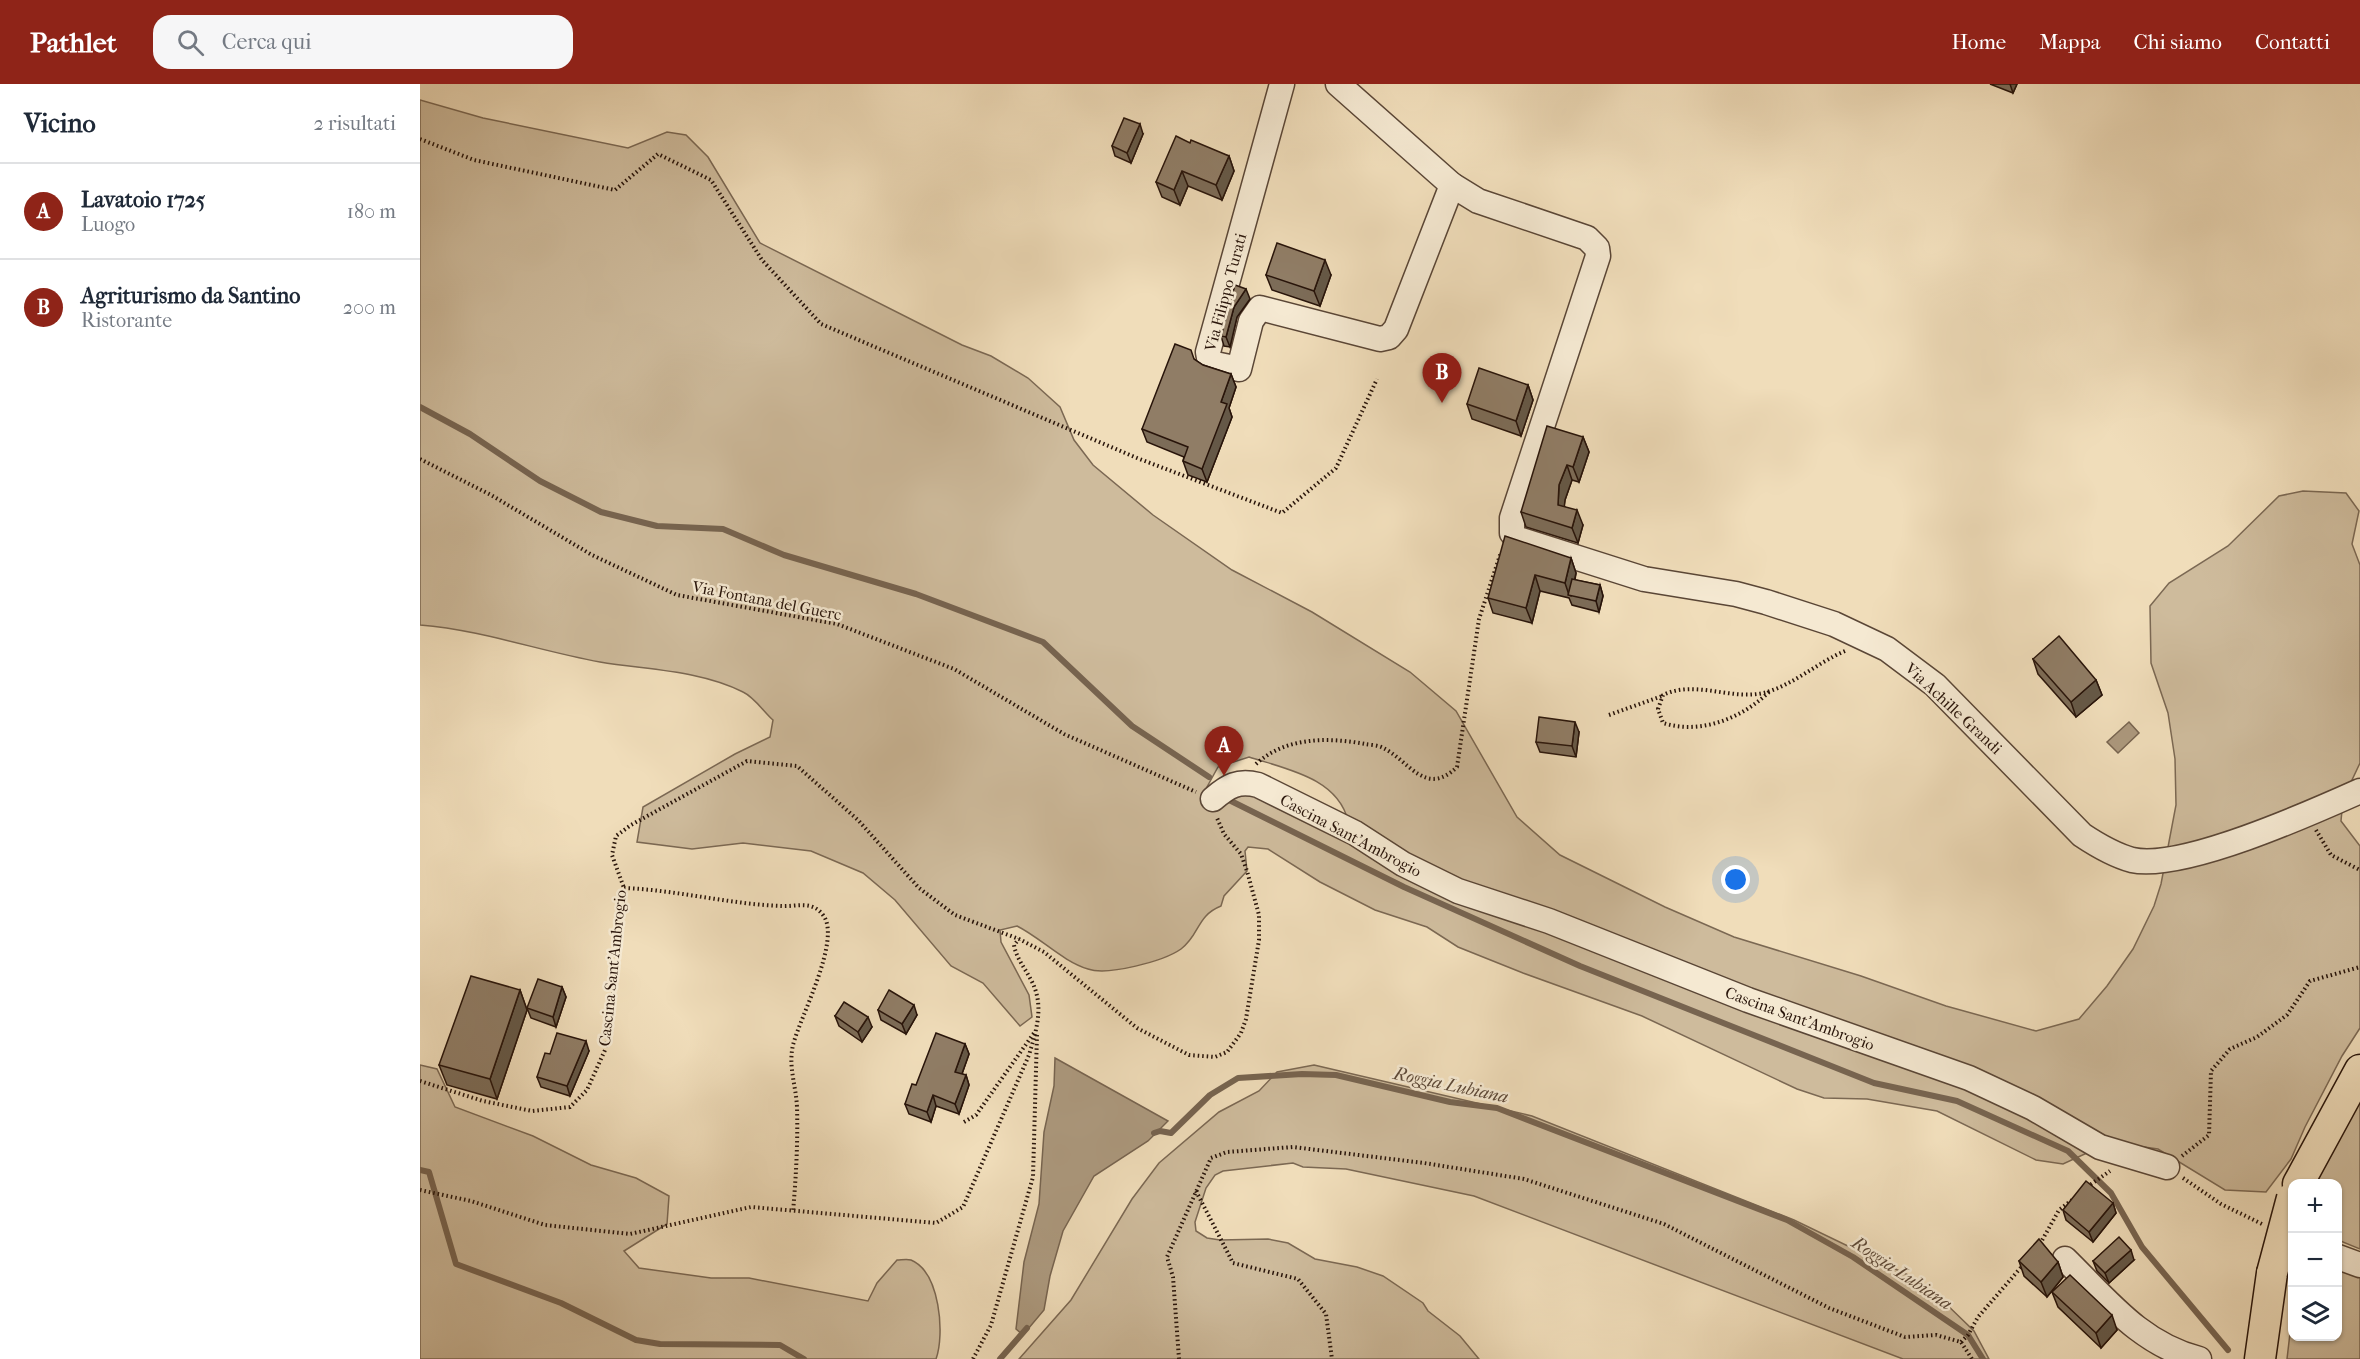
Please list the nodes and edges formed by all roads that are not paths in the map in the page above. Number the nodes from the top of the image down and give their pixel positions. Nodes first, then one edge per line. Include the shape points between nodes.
1 (1282, 84) edge
2 (1338, 84) edge
3 (1452, 185) junction
4 (2360, 790) edge
5 (1213, 799) road end
6 (2360, 1070) edge
7 (2168, 1167) road end
8 (2301, 1179) edge
9 (2288, 1213) edge
10 (2065, 1259) dead end
11 (2342, 1259) edge
12 (2360, 1265) edge
13 (2199, 1359) edge
14 (2260, 1359) edge

1 - 3 street, Via Filippo Turati via 1208,352 1210,363 1239,369 1251,321 1260,308 1380,339 1389,337
2 - 3 street
3 - 4 street, Via Achille Grandi via 1478,201 1587,238 1597,248 1598,256 1512,518 1515,536 1644,579 1766,602 1871,641 1924,675 2082,835 2133,860 2172,860 2224,846
5 - 7 street, Cascina Sant'Ambrogio via 1243,782 1258,785 1458,891 1549,921 1748,1000 1969,1078 2033,1108 2100,1147
6 - 8 main road
9 - 14 main road, bridge via 2272,1273
10 - 13 street via 2147,1337 2174,1353
11 - 12 street

